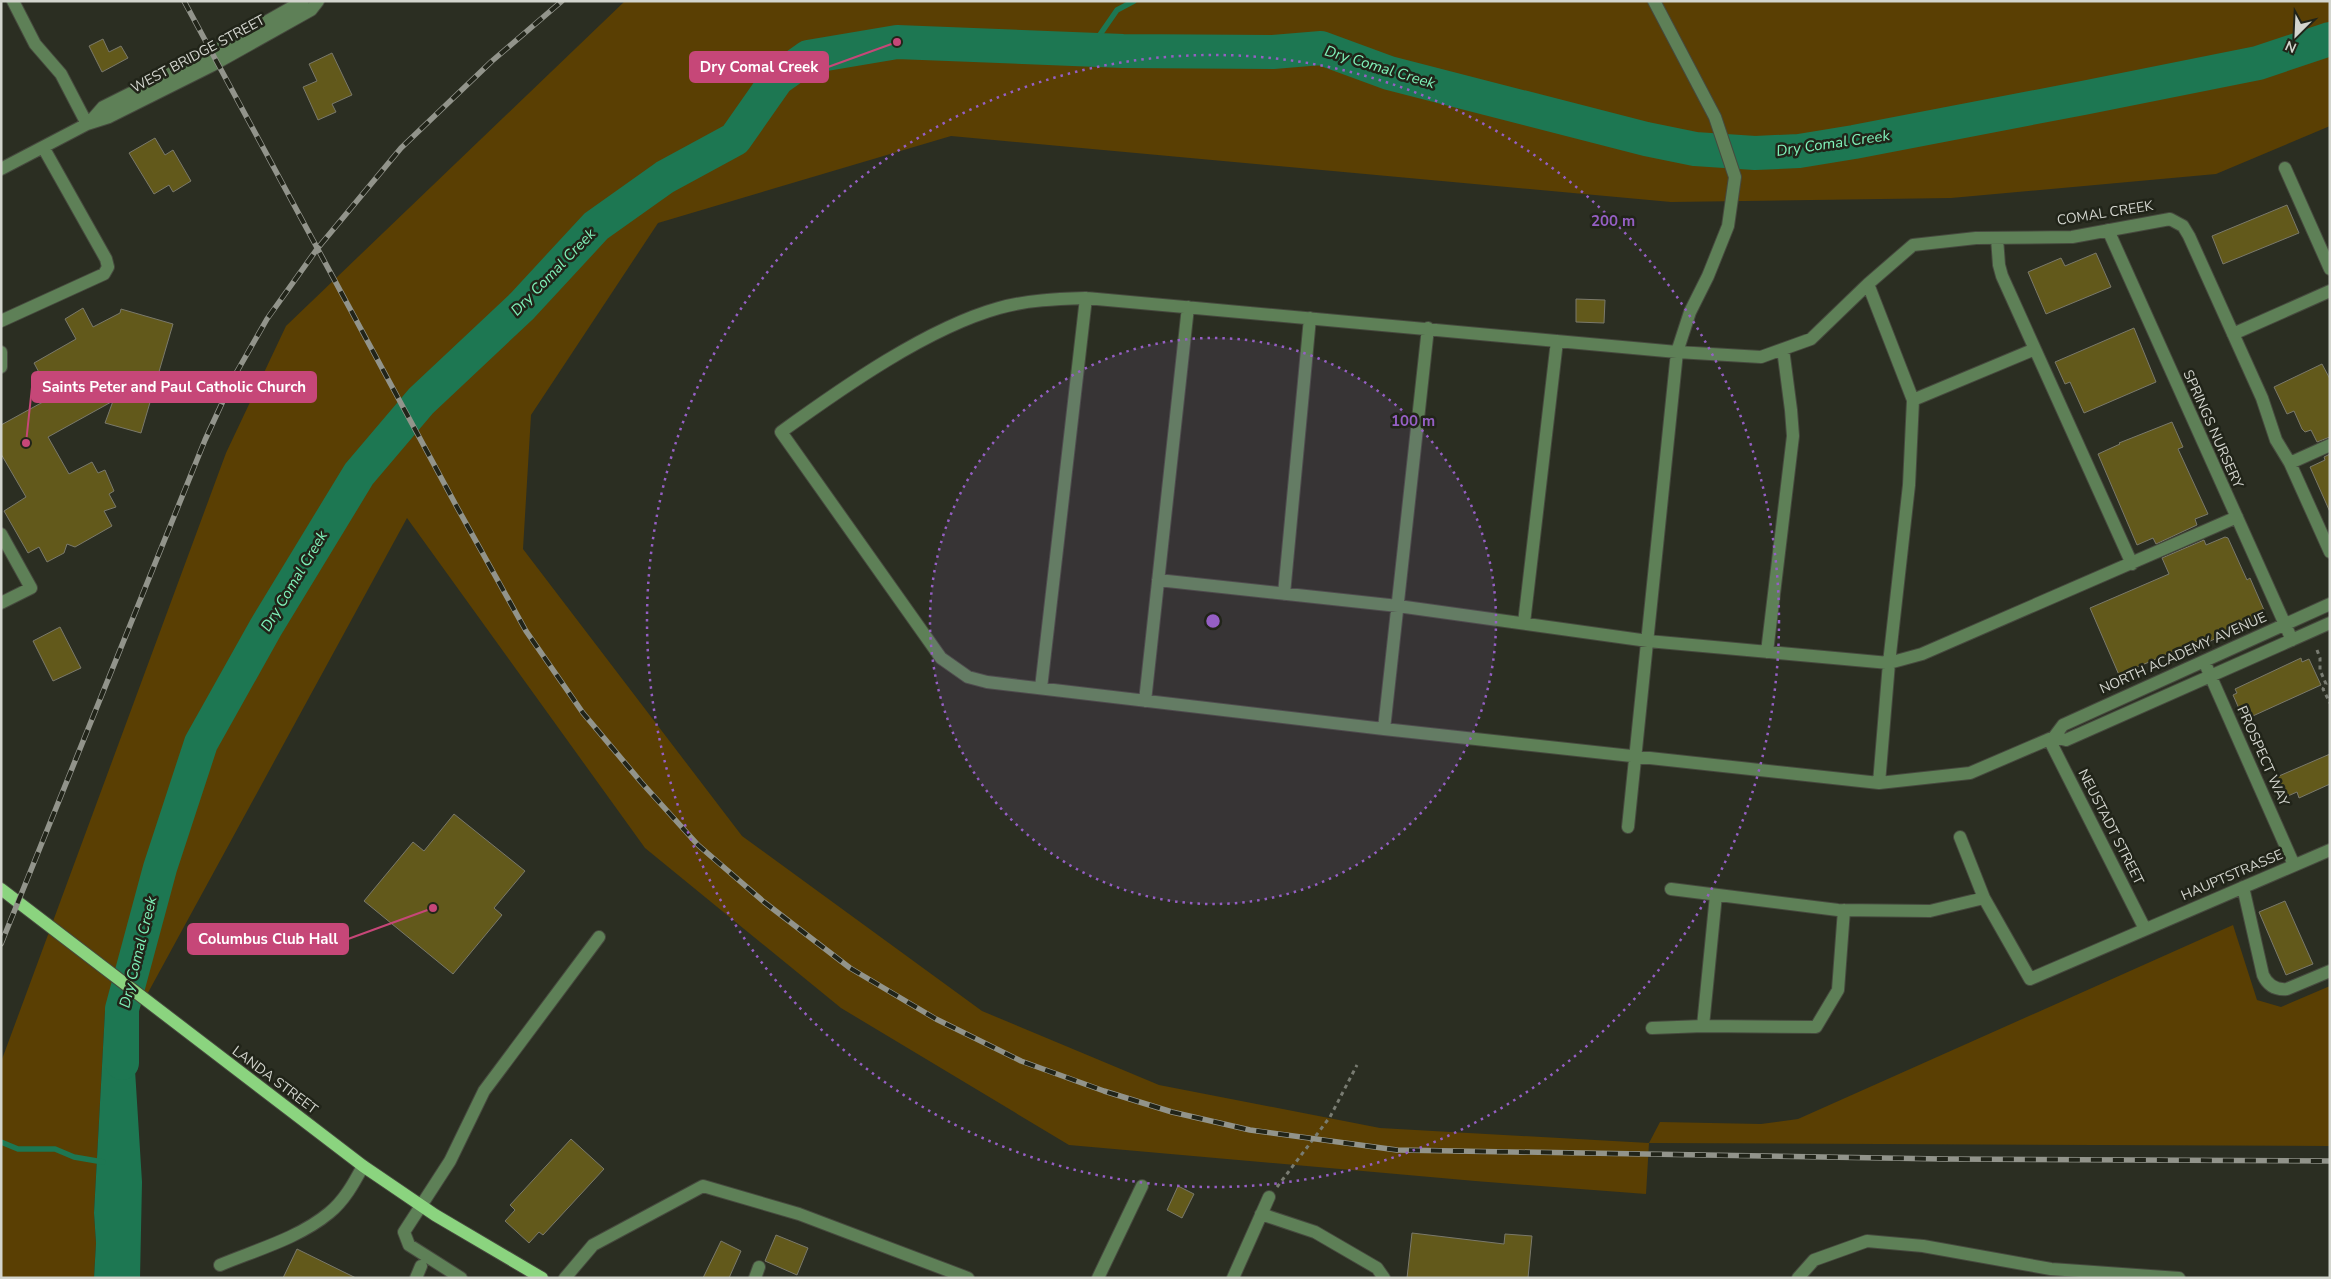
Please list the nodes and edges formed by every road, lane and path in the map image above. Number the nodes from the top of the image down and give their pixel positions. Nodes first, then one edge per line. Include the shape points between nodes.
1 (13, 1) edge
2 (303, 1) edge
3 (318, 1) edge
4 (1654, 1) edge
5 (87, 124) junction
6 (43, 147) junction
7 (2285, 168) dead end
8 (1, 169) edge
9 (2108, 230) junction
10 (1997, 238) junction
11 (2330, 269) edge
12 (1868, 284) junction
13 (2330, 291) edge
14 (1086, 298) junction
15 (1188, 307) junction
16 (1310, 318) junction
17 (1, 320) edge
18 (1428, 328) junction
19 (2233, 334) junction
20 (1557, 341) junction
21 (1783, 349) junction
22 (2035, 349) junction
23 (1, 352) edge
24 (1677, 352) junction
25 (1, 367) edge
26 (1913, 400) junction
27 (2330, 445) edge
28 (2290, 463) junction
29 (2236, 517) junction
30 (1, 534) edge
31 (2330, 552) edge
32 (2132, 564) junction
33 (1158, 580) junction
34 (1284, 594) junction
35 (1, 603) edge
36 (2330, 604) edge
37 (1398, 606) junction
38 (2330, 623) edge
39 (1524, 624) junction
40 (2284, 624) junction
41 (1648, 640) junction
42 (2292, 640) junction
43 (2318, 650) dead end
44 (1767, 652) junction
45 (2204, 660) junction
46 (1889, 663) junction
47 (2211, 676) junction
48 (1041, 688) junction
49 (1145, 701) junction
50 (2330, 703) edge
51 (1384, 729) junction
52 (2052, 738) junction
53 (1636, 756) junction
54 (1879, 783) junction
55 (1628, 827) dead end
56 (1960, 837) dead end
57 (2330, 850) edge
58 (2294, 865) junction
59 (2243, 887) junction
60 (1, 889) edge
61 (1670, 889) dead end
62 (1716, 895) junction
63 (1984, 898) junction
64 (1844, 910) junction
65 (2145, 929) junction
66 (599, 937) dead end
67 (2330, 971) edge
68 (1703, 1026) junction
69 (1652, 1028) dead end
70 (1356, 1065) dead end
71 (363, 1166) junction
72 (1142, 1186) dead end
73 (1269, 1197) joint
74 (420, 1205) junction
75 (1261, 1214) junction
76 (220, 1265) dead end
77 (1378, 1275) edge
78 (536, 1277) edge
79 (460, 1278) edge
80 (565, 1278) edge
81 (968, 1278) edge
82 (1098, 1278) edge
83 (1232, 1278) edge
84 (1798, 1278) edge
85 (2179, 1278) edge

1 - 5 street via 35,44 61,74
2 - 5 street, WEST BRIDGE STREET via 211,53 103,107
3 - 5 street, WEST BRIDGE STREET via 311,10 211,66 109,117
4 - 24 street via 1714,117 1735,177 1728,226 1690,312
5 - 6 street, WEST BRIDGE STREET
6 - 8 street, WEST BRIDGE STREET
6 - 17 street via 108,267 104,274
7 - 11 street
9 - 10 street, COMAL CREEK via 2072,237
9 - 19 street, COMAL CREEK via 2160,219 2178,222 2189,236
9 - 29 street, SPRINGS NURSERY
10 - 12 street, COMAL CREEK via 1913,244
10 - 22 street via 2000,271
12 - 21 street, COMAL CREEK via 1811,339
12 - 26 street
13 - 19 street
14 - 15 street, COMAL CREEK
14 - 48 street
14 - 48 street, COMAL CREEK via 1048,299 999,308 950,326 861,378 781,432 941,658 968,677
15 - 16 street, COMAL CREEK
15 - 33 street
16 - 18 street, COMAL CREEK
16 - 34 street
18 - 20 street, COMAL CREEK
18 - 37 street
19 - 28 street via 2262,398 2276,440
20 - 24 street, COMAL CREEK
20 - 39 street
21 - 24 street, COMAL CREEK via 1762,357
21 - 44 street via 1792,410 1792,436
22 - 26 street
22 - 32 street
23 - 25 street
24 - 41 street
26 - 46 street via 1909,485
27 - 28 street
28 - 31 street
29 - 32 street
29 - 40 street, SPRINGS NURSERY
30 - 35 street via 31,588
32 - 46 street via 1922,654
33 - 34 street
33 - 49 street
34 - 37 street
36 - 40 street, NORTH ACADEMY AVENUE
37 - 39 street
37 - 51 street
38 - 42 street
39 - 41 street
40 - 42 street, SPRINGS NURSERY
40 - 45 street, NORTH ACADEMY AVENUE
41 - 44 street
41 - 53 street
42 - 47 street
43 - 50 path via 2320,670 2326,684 2324,689
44 - 46 street
45 - 47 street, PROSPECT WAY
45 - 52 street, NORTH ACADEMY AVENUE via 2063,725
46 - 54 street
47 - 52 street via 2066,740
47 - 58 street, PROSPECT WAY
48 - 49 street
49 - 51 street
51 - 53 street
52 - 54 street via 1970,773
52 - 65 street, NEUSTADT STREET
53 - 54 street
53 - 55 street
56 - 63 street
57 - 58 street, HAUPTSTRASSE
58 - 59 street, HAUPTSTRASSE
59 - 65 street, HAUPTSTRASSE
59 - 67 street via 2266,981 2276,988 2287,989
60 - 71 main road, LANDA STREET
61 - 62 street
62 - 64 street
62 - 68 street
63 - 64 street via 1930,911
63 - 65 street, HAUPTSTRASSE via 2030,979
64 - 68 street via 1838,990 1816,1027
66 - 74 street via 484,1092 450,1161
68 - 69 street
70 - 73 path via 1330,1116
71 - 74 main road, LANDA STREET
71 - 76 street via 349,1191 329,1213 294,1235
72 - 82 street
73 - 75 street
74 - 78 main road, LANDA STREET
74 - 79 street via 404,1232 409,1245
75 - 77 street via 1315,1232
75 - 83 street
80 - 81 street via 593,1245 703,1186 799,1214
84 - 85 street via 1814,1260 1868,1241 1923,1246 2051,1269

